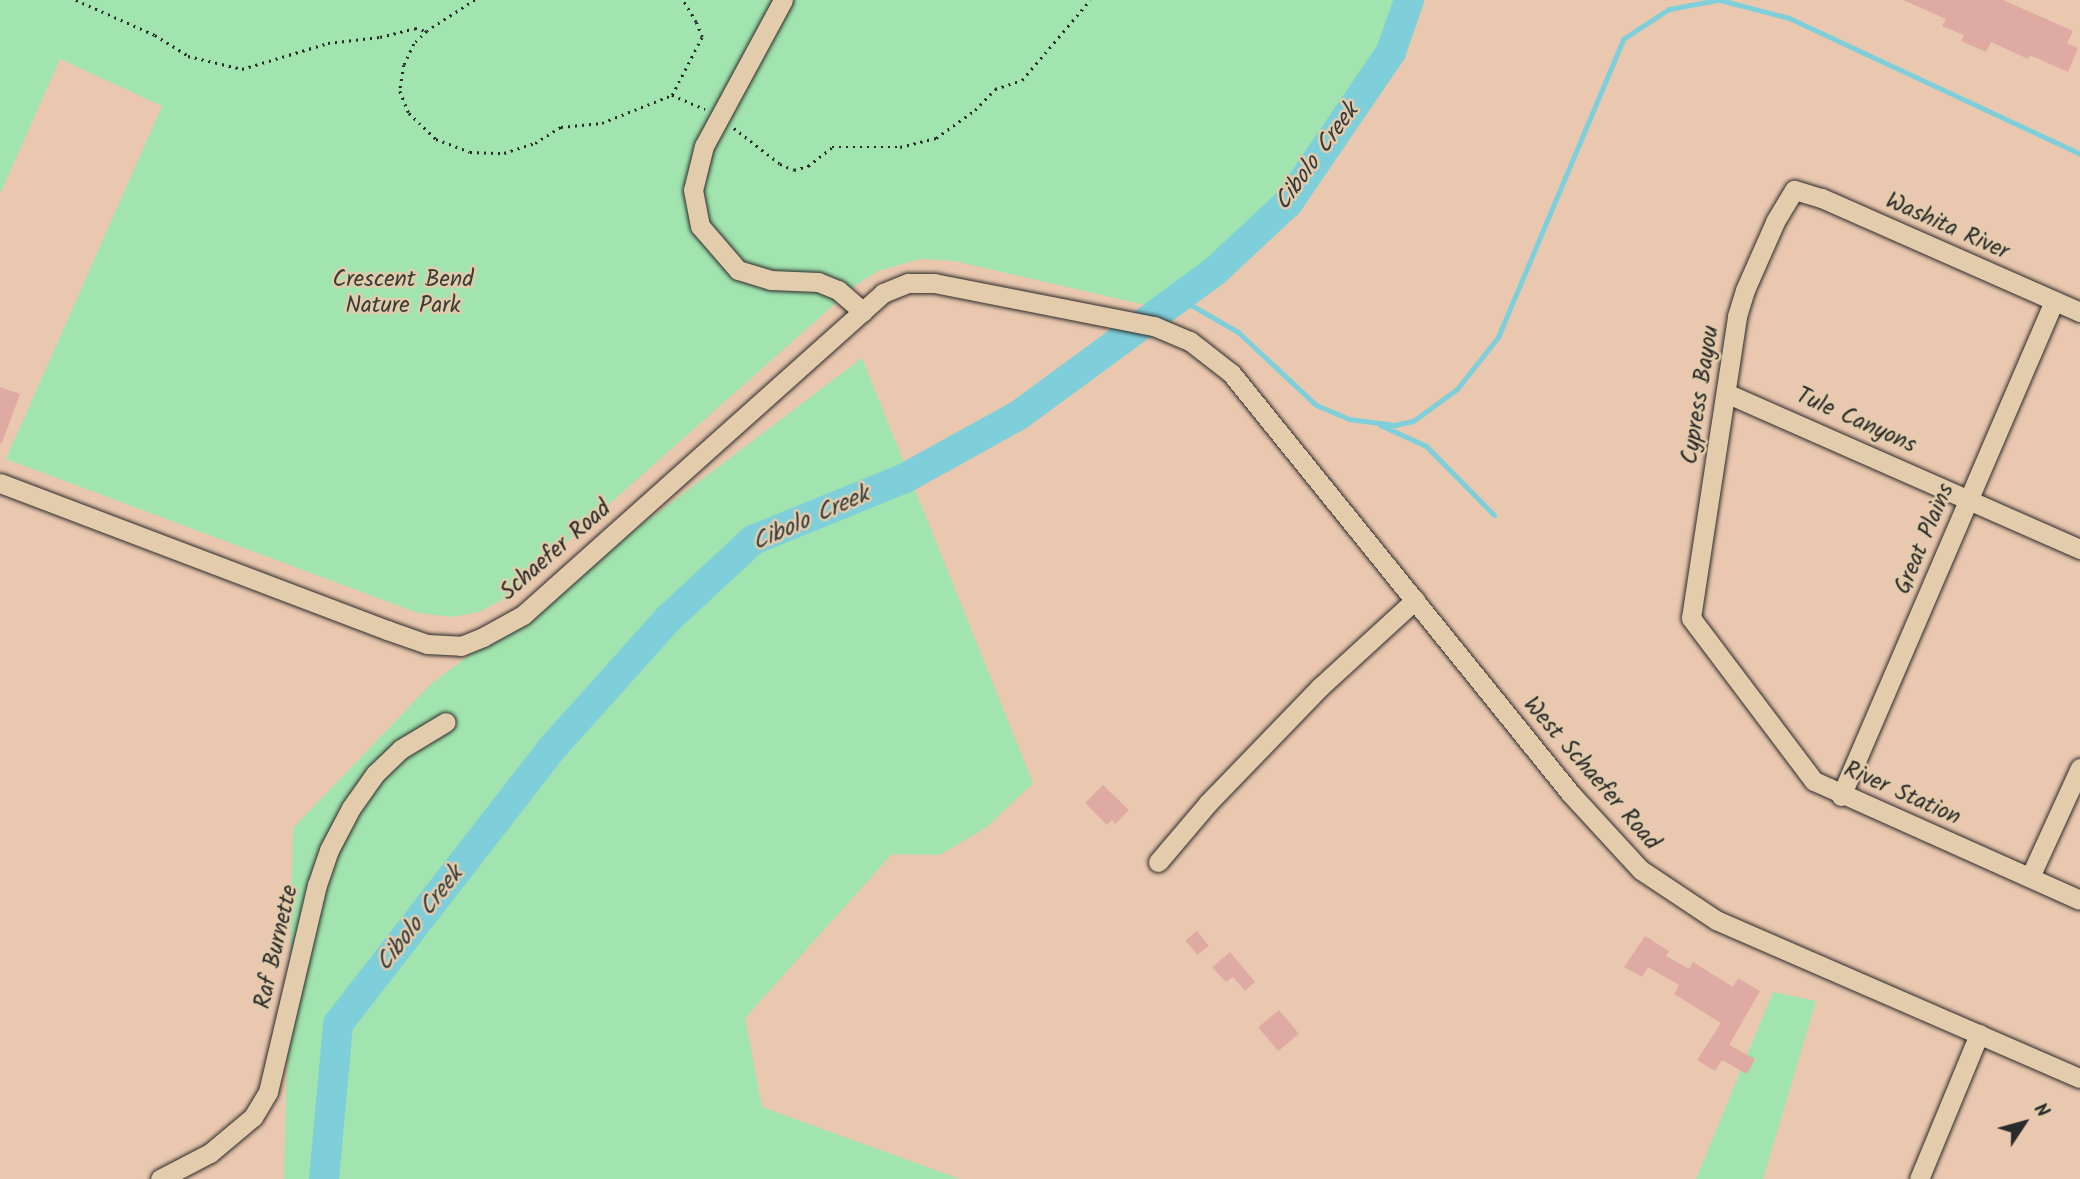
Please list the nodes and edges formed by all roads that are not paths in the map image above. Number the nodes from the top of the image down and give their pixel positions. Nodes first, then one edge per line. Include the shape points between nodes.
1 (783, 0) edge
2 (1794, 190) joint
3 (2054, 301) junction
4 (863, 312) junction
5 (2080, 312) edge
6 (1190, 341) joint
7 (1726, 393) junction
8 (0, 483) edge
9 (1969, 499) junction
10 (2080, 549) edge
11 (1415, 600) junction
12 (1691, 618) joint
13 (446, 722) dead end
14 (2080, 768) edge
15 (1841, 796) junction
16 (1158, 862) dead end
17 (2029, 877) junction
18 (2080, 900) edge
19 (1979, 1034) junction
20 (2080, 1078) edge
21 (160, 1179) edge
22 (1919, 1179) edge

1 - 4 street via 704,146 693,190 700,226 738,270 771,280 818,282 838,290
2 - 3 street, Washita River
2 - 7 street, Cypress Bayou via 1745,290
3 - 5 street, Washita River
3 - 9 street, Great Plains
4 - 6 street, Schaefer Road via 883,293 908,283 934,283 1154,326
4 - 8 street, Schaefer Road via 523,615 461,646 427,644 387,630
6 - 11 street, West Schaefer Road via 1231,373
7 - 9 street, Tule Canyons
7 - 12 street, Cypress Bayou
9 - 10 street, Tule Canyons
9 - 15 street, Great Plains
11 - 16 street via 1328,679 1208,803
11 - 19 street, West Schaefer Road via 1571,794 1641,870 1716,919
12 - 15 street, River Station via 1814,781
13 - 21 street, Raf Burnette via 401,749 375,774 329,850 268,1092 253,1117 210,1153
14 - 17 street
15 - 17 street, River Station
17 - 18 street, River Station
19 - 20 street, West Schaefer Road
19 - 22 street

